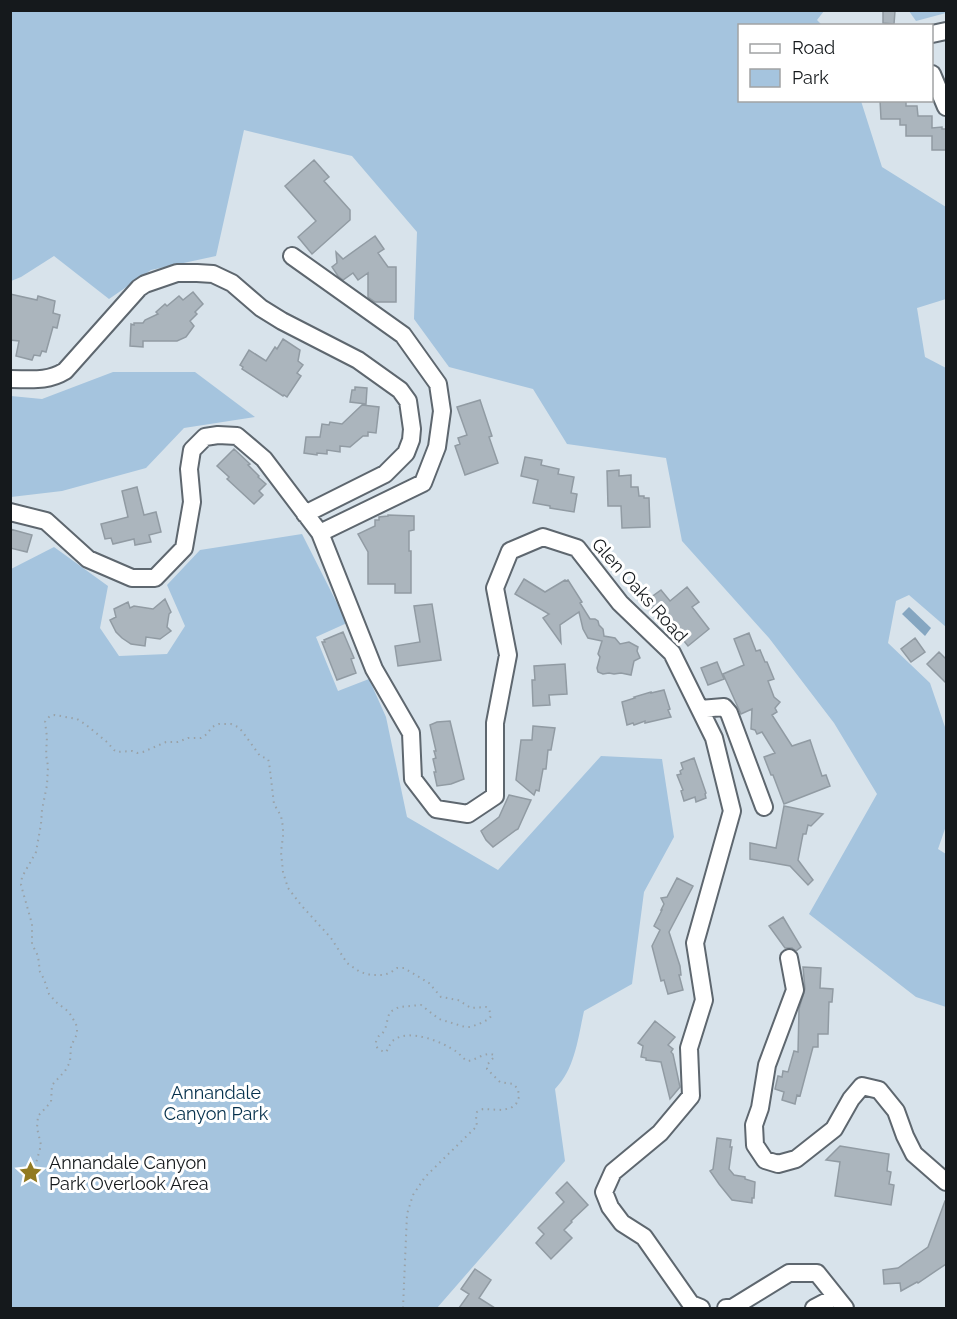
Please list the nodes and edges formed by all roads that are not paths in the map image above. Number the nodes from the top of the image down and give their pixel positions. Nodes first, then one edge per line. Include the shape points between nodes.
1 (933, 76) edge
2 (946, 107) edge
3 (292, 256) dead end
4 (10, 379) edge
5 (10, 512) edge
6 (305, 514) junction
7 (320, 533) junction
8 (700, 709) junction
9 (764, 807) dead end
10 (789, 958) dead end
11 (946, 1182) edge
12 (840, 1303) edge
13 (701, 1308) edge
14 (726, 1308) edge
15 (813, 1308) edge

1 - 2 street
3 - 7 street via 403,335 438,384 442,411 437,447 423,483
4 - 6 street via 41,380 65,371 145,284 177,273 213,274 282,321 358,360 400,390 408,401 412,429 406,453 385,474
5 - 6 street, Glen Oaks Road via 45,521 88,559 132,578 155,578 184,548 192,502 192,450 205,437 218,435 237,436 264,459
6 - 7 street, Glen Oaks Road
7 - 8 street, Glen Oaks Road via 374,669 411,733 413,779 436,809 468,814 495,796 495,723 508,655 495,588 510,551 543,537 577,548 620,603 672,653
8 - 9 street via 724,707 729,713
8 - 13 street, Glen Oaks Road via 714,738 732,811 695,943 704,1000 689,1048 690,1096 660,1133 613,1172 604,1192 622,1222 644,1237 691,1304
10 - 11 street via 795,990 767,1065 754,1125 755,1144 765,1160 778,1164 796,1159 834,1129 862,1086 879,1089 896,1111 914,1154
12 - 14 street via 816,1273 789,1273
12 - 15 street

